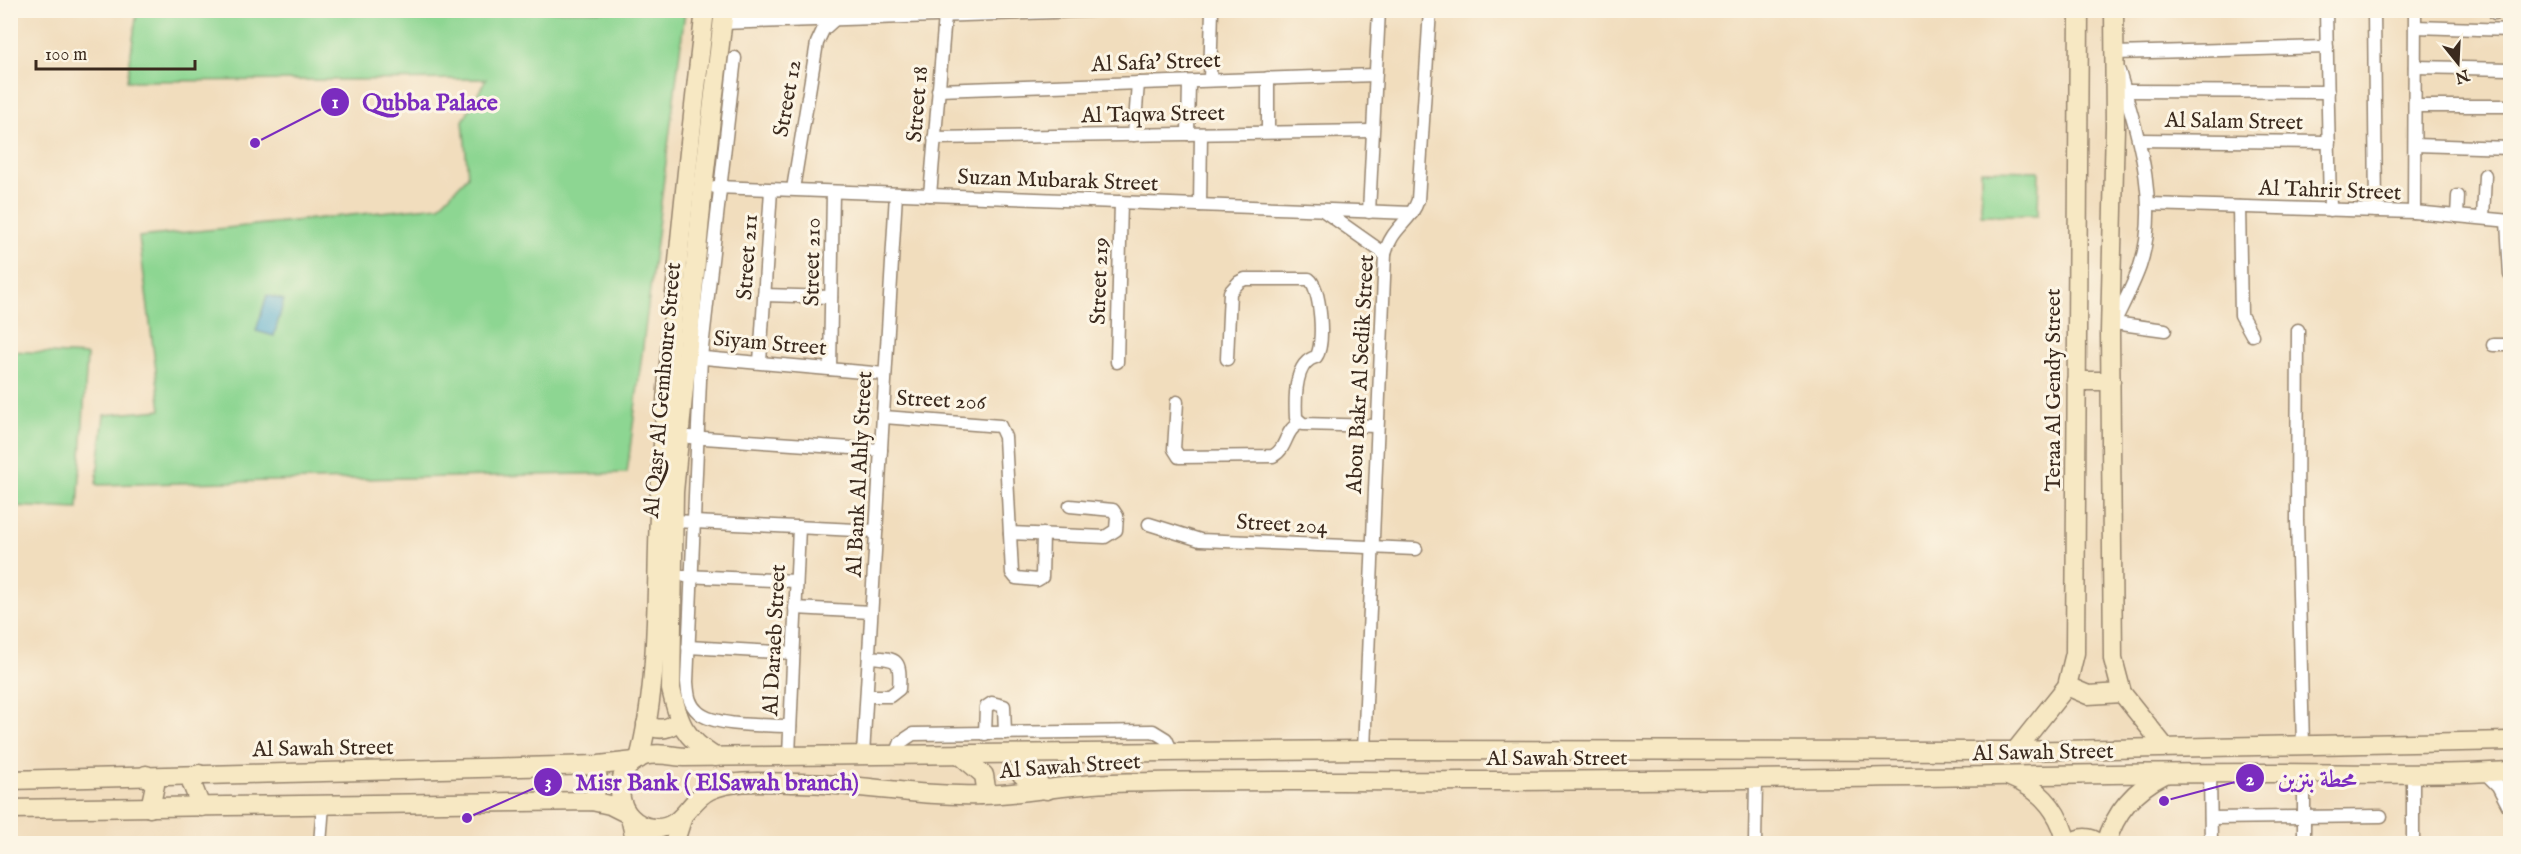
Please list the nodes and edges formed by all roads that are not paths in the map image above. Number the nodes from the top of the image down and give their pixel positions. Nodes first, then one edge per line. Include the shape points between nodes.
1 (705, 10) edge
2 (1111, 10) edge
3 (1212, 10) edge
4 (1378, 10) edge
5 (1430, 10) edge
6 (2079, 10) edge
7 (2122, 10) edge
8 (2326, 10) edge
9 (2374, 10) edge
10 (2415, 10) edge
11 (2114, 11) edge
12 (945, 16) junction
13 (723, 17) edge
14 (834, 20) junction
15 (2415, 27) junction
16 (2511, 30) edge
17 (2327, 48) junction
18 (2115, 54) junction
19 (735, 58) dead end
20 (2415, 67) junction
21 (2511, 69) edge
22 (1375, 75) junction
23 (1268, 78) junction
24 (1210, 80) junction
25 (1189, 82) junction
26 (1138, 83) junction
27 (938, 90) junction
28 (2125, 91) junction
29 (2328, 92) junction
30 (2415, 106) junction
31 (2511, 106) edge
32 (1372, 131) junction
33 (1268, 132) junction
34 (1195, 134) junction
35 (1134, 135) junction
36 (934, 138) junction
37 (2139, 140) junction
38 (2329, 142) junction
39 (2415, 145) junction
40 (2511, 148) edge
41 (2484, 175) dead end
42 (711, 187) junction
43 (792, 189) junction
44 (771, 190) junction
45 (833, 192) junction
46 (896, 194) junction
47 (930, 195) junction
48 (2458, 196) dead end
49 (1121, 202) junction
50 (2149, 204) junction
51 (1200, 205) junction
52 (2239, 207) junction
53 (1323, 210) junction
54 (2330, 210) junction
55 (2376, 211) junction
56 (1369, 212) junction
57 (1412, 213) junction
58 (2414, 213) junction
59 (2457, 216) junction
60 (2483, 219) junction
61 (2509, 221) edge
62 (1385, 254) junction
63 (2511, 275) edge
64 (764, 295) junction
65 (831, 297) junction
66 (2112, 327) junction
67 (2165, 330) dead end
68 (2298, 330) dead end
69 (2252, 335) dead end
70 (2493, 345) dead end
71 (2511, 345) edge
72 (694, 357) junction
73 (1227, 358) dead end
74 (760, 362) junction
75 (1117, 362) dead end
76 (830, 369) junction
77 (885, 374) junction
78 (2076, 381) junction
79 (2111, 381) junction
80 (1177, 402) dead end
81 (884, 417) junction
82 (1300, 423) junction
83 (1377, 426) junction
84 (679, 437) junction
85 (697, 438) junction
86 (881, 450) junction
87 (1070, 506) dead end
88 (674, 521) junction
89 (693, 522) junction
90 (1149, 525) dead end
91 (799, 527) junction
92 (876, 531) junction
93 (1010, 533) junction
94 (1042, 534) junction
95 (1371, 548) junction
96 (1416, 549) dead end
97 (672, 576) junction
98 (691, 577) junction
99 (796, 581) junction
100 (795, 608) junction
101 (871, 612) junction
102 (688, 647) junction
103 (794, 653) junction
104 (869, 657) junction
105 (2067, 686) junction
106 (2122, 693) junction
107 (867, 696) junction
108 (678, 721) junction
109 (646, 724) junction
110 (790, 726) junction
111 (1005, 733) junction
112 (985, 734) junction
113 (2503, 741) edge
114 (2450, 742) junction
115 (2303, 745) junction
116 (2165, 747) junction
117 (1364, 750) junction
118 (1801, 751) junction
119 (2015, 751) junction
120 (1172, 752) junction
121 (1729, 752) junction
122 (959, 754) junction
123 (1029, 754) junction
124 (863, 755) junction
125 (896, 755) junction
126 (789, 756) junction
127 (715, 757) junction
128 (637, 760) junction
129 (595, 766) junction
130 (2510, 771) edge
131 (2210, 773) junction
132 (2304, 773) junction
133 (2414, 773) junction
134 (2485, 773) junction
135 (199, 774) junction
136 (2165, 774) junction
137 (2458, 774) junction
138 (146, 775) junction
139 (2005, 776) junction
140 (1816, 779) junction
141 (10, 780) edge
142 (1756, 780) junction
143 (1048, 790) junction
144 (981, 795) junction
145 (592, 801) junction
146 (323, 805) junction
147 (201, 807) junction
148 (150, 808) junction
149 (10, 809) edge
150 (2511, 809) edge
151 (628, 815) junction
152 (2381, 816) dead end
153 (2304, 817) junction
154 (2211, 818) junction
155 (682, 819) junction
156 (320, 843) edge
157 (636, 843) edge
158 (674, 843) edge
159 (1755, 843) edge
160 (2069, 843) edge
161 (2100, 843) edge
162 (2106, 843) edge
163 (2211, 843) edge
164 (2304, 843) edge
165 (2413, 843) edge

1 - 109 main road, Al Qasr Al Gemhoure Street via 687,157
2 - 12 street
3 - 24 street
4 - 22 street
5 - 57 street, Abou Bakr Al Sedik Street via 1418,200
6 - 78 main road, Teraa Al Gendy Street
7 - 11 street
8 - 17 street
9 - 55 street
10 - 15 street
11 - 18 main road
12 - 14 street
12 - 27 street, Street 18
13 - 14 street
13 - 42 main road, Al Qasr Al Gemhoure Street
14 - 43 street, Street 12 via 822,30 817,43
15 - 16 street
15 - 20 street
17 - 18 street
17 - 29 street
18 - 28 street
18 - 66 main road
19 - 42 street
20 - 21 street
20 - 30 street
22 - 23 street, Al Safa' Street
22 - 32 street
23 - 24 street, Al Safa' Street
23 - 33 street
24 - 25 street, Al Safa' Street
25 - 26 street, Al Safa' Street
25 - 34 street
26 - 27 street, Al Safa' Street
26 - 35 street
27 - 36 street, Street 18
28 - 29 street
28 - 37 street
29 - 38 street
30 - 31 street
30 - 39 street
32 - 33 street, Al Taqwa Street
32 - 56 street
33 - 34 street, Al Taqwa Street
34 - 35 street, Al Taqwa Street
34 - 51 street
35 - 36 street, Al Taqwa Street
36 - 47 street, Street 18
37 - 38 street, Al Salam Street
37 - 50 street
38 - 54 street
39 - 40 street
39 - 58 street
41 - 60 street
42 - 44 street, Suzan Mubarak Street
42 - 72 main road, Al Qasr Al Gemhoure Street
43 - 44 street, Suzan Mubarak Street
43 - 45 street, Suzan Mubarak Street
44 - 64 street, Street 211
45 - 46 street, Suzan Mubarak Street
45 - 65 street, Street 210
46 - 47 street, Suzan Mubarak Street
46 - 77 street, Al Bank Al Ahly Street
47 - 49 street, Suzan Mubarak Street
48 - 59 street
49 - 51 street, Suzan Mubarak Street
49 - 75 street, Street 219
50 - 52 street, Al Tahrir Street
50 - 66 street via 2140,266
51 - 53 street, Suzan Mubarak Street
52 - 54 street, Al Tahrir Street
52 - 69 street via 2241,315
53 - 56 street, Suzan Mubarak Street
53 - 62 street
54 - 55 street, Al Tahrir Street
55 - 58 street, Al Tahrir Street
56 - 57 street, Suzan Mubarak Street
57 - 62 street, Abou Bakr Al Sedik Street via 1393,232
58 - 59 street, Al Tahrir Street
59 - 60 street, Al Tahrir Street
60 - 61 street, Al Tahrir Street
61 - 63 street
62 - 83 street, Abou Bakr Al Sedik Street
64 - 65 street
64 - 74 street, Street 211
65 - 76 street, Street 210
66 - 67 street
66 - 79 main road
68 - 115 street via 2297,520
70 - 71 street
72 - 74 street, Siyam Street
72 - 84 main road, Al Qasr Al Gemhoure Street
72 - 85 street
73 - 82 street via 1230,292 1239,282 1304,278 1313,282 1318,291 1322,346 1316,357 1300,369 1295,416
74 - 76 street, Siyam Street
76 - 77 street, Siyam Street
77 - 81 street, Al Bank Al Ahly Street
78 - 79 main road
78 - 105 main road, Teraa Al Gendy Street via 2075,653
79 - 106 main road via 2113,659
80 - 82 street via 1174,449 1179,457 1273,456 1282,449 1291,429
81 - 86 street, Al Bank Al Ahly Street
81 - 93 street, Street 206 via 996,423 1005,437
82 - 83 street
83 - 95 street, Abou Bakr Al Sedik Street
84 - 85 street
84 - 88 main road, Al Qasr Al Gemhoure Street
85 - 86 street
85 - 89 street
86 - 92 street, Al Bank Al Ahly Street
87 - 94 street via 1113,510 1118,516 1116,530 1105,537
88 - 89 street
88 - 97 main road, Al Qasr Al Gemhoure Street
89 - 91 street
89 - 98 street
90 - 95 street, Street 204 via 1200,540
91 - 92 street
91 - 99 street, Al Daraeb Street
92 - 101 street, Al Bank Al Ahly Street
93 - 94 street
93 - 94 street via 1012,573 1019,579 1037,580 1042,577
95 - 96 street, Street 204
95 - 117 street, Abou Bakr Al Sedik Street
97 - 98 street
97 - 108 main road, Al Qasr Al Gemhoure Street via 671,689
98 - 99 street
98 - 102 street
99 - 100 street, Al Daraeb Street
100 - 101 street
100 - 103 street, Al Daraeb Street
101 - 104 street, Al Bank Al Ahly Street
102 - 103 street
102 - 110 street via 688,699 698,712 712,720
103 - 110 street, Al Daraeb Street
104 - 107 street, Al Bank Al Ahly Street
104 - 107 street via 897,662 899,689 890,696
105 - 106 main road via 2088,695
105 - 119 main road, Teraa Al Gendy Street
106 - 116 main road
107 - 124 street, Al Bank Al Ahly Street
108 - 109 main road via 666,729
108 - 127 main road, Al Qasr Al Gemhoure Street via 694,741
109 - 128 main road, Al Qasr Al Gemhoure Street
110 - 126 street, Al Daraeb Street
111 - 112 street
111 - 112 street via 1004,706 992,703 986,707
111 - 120 street via 1153,731 1166,739
112 - 125 street via 913,734 901,742
113 - 114 main road, Al Sawah Street
113 - 130 main road via 2500,758
114 - 115 main road, Al Sawah Street
114 - 137 main road via 2458,757
115 - 116 main road, Al Sawah Street
116 - 119 main road, Al Sawah Street
117 - 120 main road, Al Sawah Street
117 - 121 main road, Al Sawah Street
118 - 119 main road, Al Sawah Street
118 - 121 main road, Al Sawah Street
118 - 140 main road via 1794,753 1792,761
120 - 123 main road, Al Sawah Street
121 - 142 main road via 1758,762 1762,772
122 - 123 main road, Al Sawah Street
122 - 125 main road, Al Sawah Street
122 - 144 main road via 984,775 987,783
123 - 143 main road via 1020,764 1022,775
124 - 125 main road, Al Sawah Street
124 - 126 main road, Al Sawah Street
126 - 127 main road, Al Sawah Street
127 - 128 main road, Al Sawah Street via 661,754
128 - 129 main road, Al Sawah Street
128 - 151 main road via 620,784 620,798
129 - 135 main road, Al Sawah Street
129 - 145 main road via 600,783
130 - 134 main road, Al Sawah Street
131 - 132 main road, Al Sawah Street
131 - 136 main road, Al Sawah Street
131 - 154 street
132 - 133 main road, Al Sawah Street
132 - 153 street
133 - 137 main road, Al Sawah Street
133 - 165 street
134 - 137 main road, Al Sawah Street
134 - 150 street
135 - 138 main road, Al Sawah Street
135 - 147 main road via 192,784
136 - 139 main road, Al Sawah Street
136 - 162 main road via 2125,804
138 - 141 main road, Al Sawah Street
138 - 148 main road via 155,785
139 - 140 main road, Al Sawah Street
139 - 160 main road via 2021,781 2048,801
140 - 142 main road, Al Sawah Street
142 - 143 main road, Al Sawah Street via 1114,783
142 - 159 street
143 - 144 main road, Al Sawah Street
144 - 155 main road, Al Sawah Street via 911,793 855,784 721,785 700,795
145 - 146 main road
145 - 151 main road
146 - 147 main road
146 - 156 street
147 - 148 main road
148 - 149 main road
151 - 155 main road via 642,825 656,828
151 - 157 main road
152 - 153 street
153 - 154 street
153 - 164 street
154 - 163 street
155 - 158 main road, Al Sawah Street
160 - 161 main road via 2088,837

